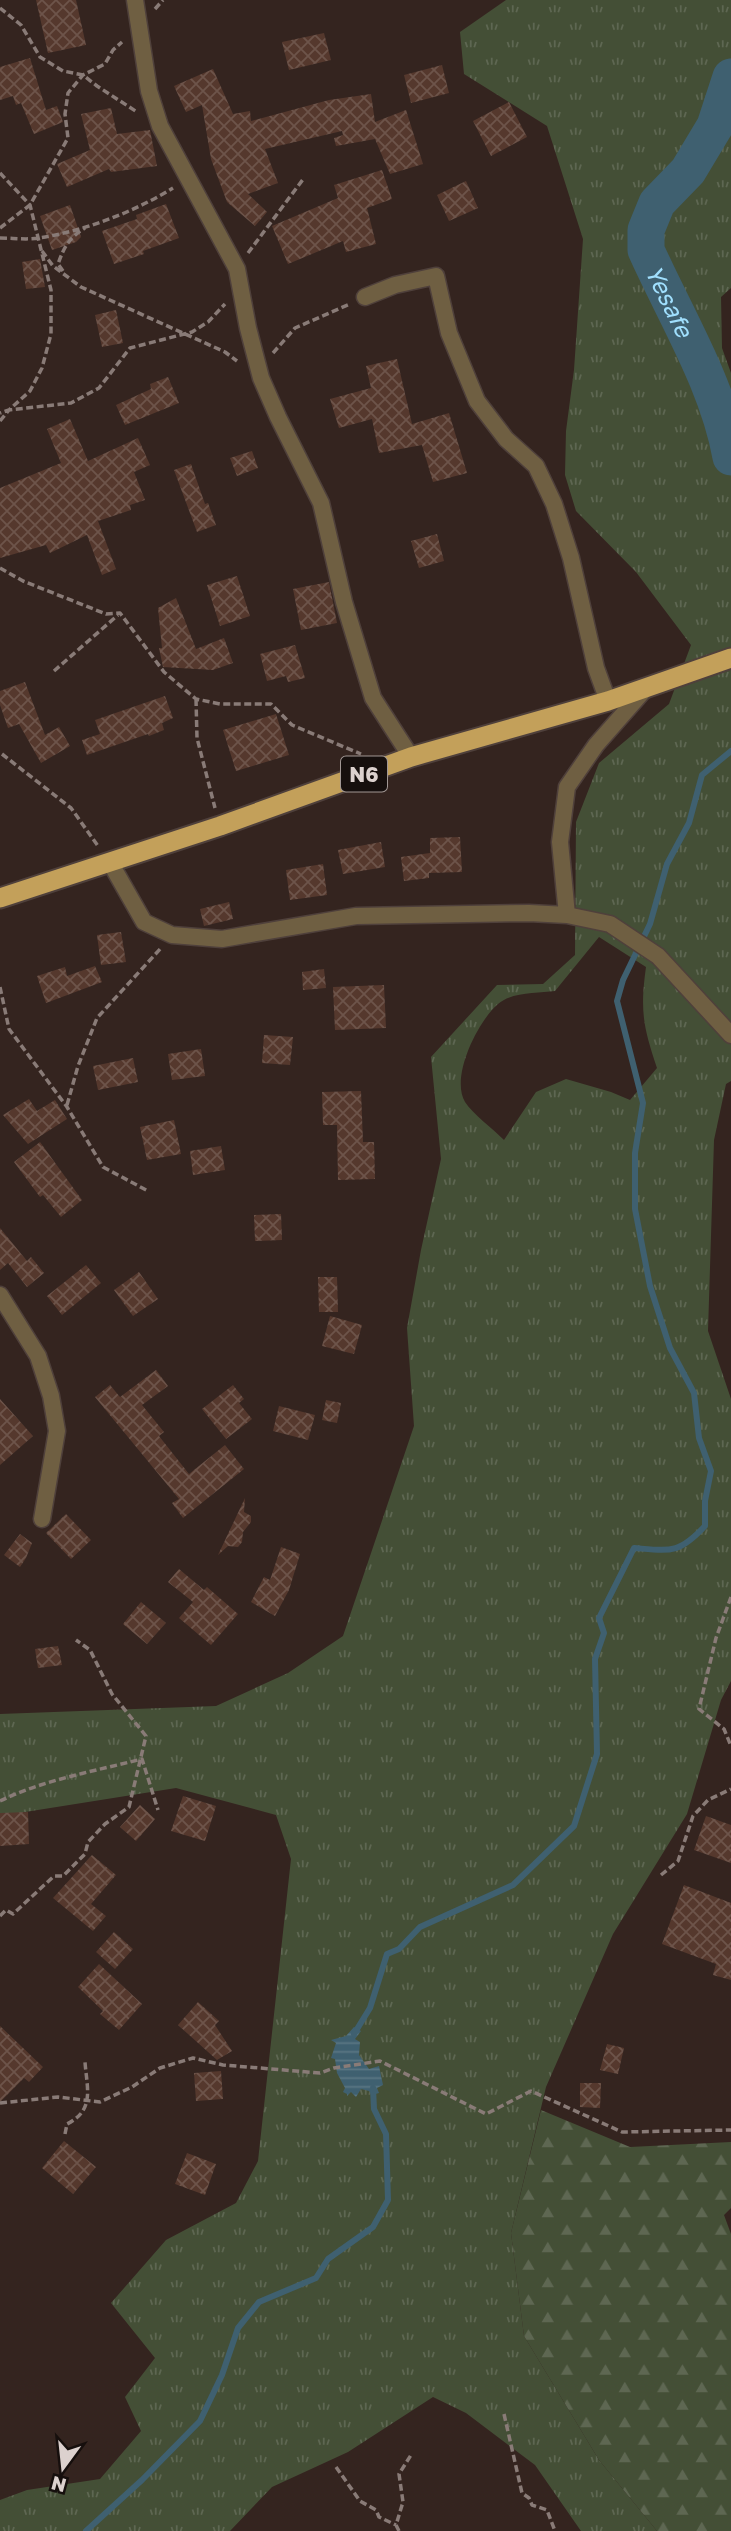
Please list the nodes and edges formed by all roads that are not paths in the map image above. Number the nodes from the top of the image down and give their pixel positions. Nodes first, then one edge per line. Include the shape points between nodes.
1 (135, 0) edge
2 (365, 298) road end
3 (731, 658) edge
4 (649, 685) junction
5 (608, 701) junction
6 (411, 757) junction
7 (111, 864) junction
8 (0, 898) edge
9 (567, 915) junction
10 (731, 1035) edge
11 (0, 1295) edge
12 (43, 1519) dead end

1 - 6 street via 159,126 237,268 261,378 321,503 373,698
2 - 5 street via 395,285 436,276 449,333 477,401 506,439 536,466 554,504
3 - 4 highway, N6
4 - 5 highway, N6
4 - 9 street via 596,745 567,787 560,842
5 - 6 highway, N6
6 - 7 highway, N6
7 - 8 highway, N6
7 - 9 street via 144,922 172,935 222,939 356,916
9 - 10 street via 610,924 658,956
11 - 12 street via 38,1356 51,1396 57,1431

